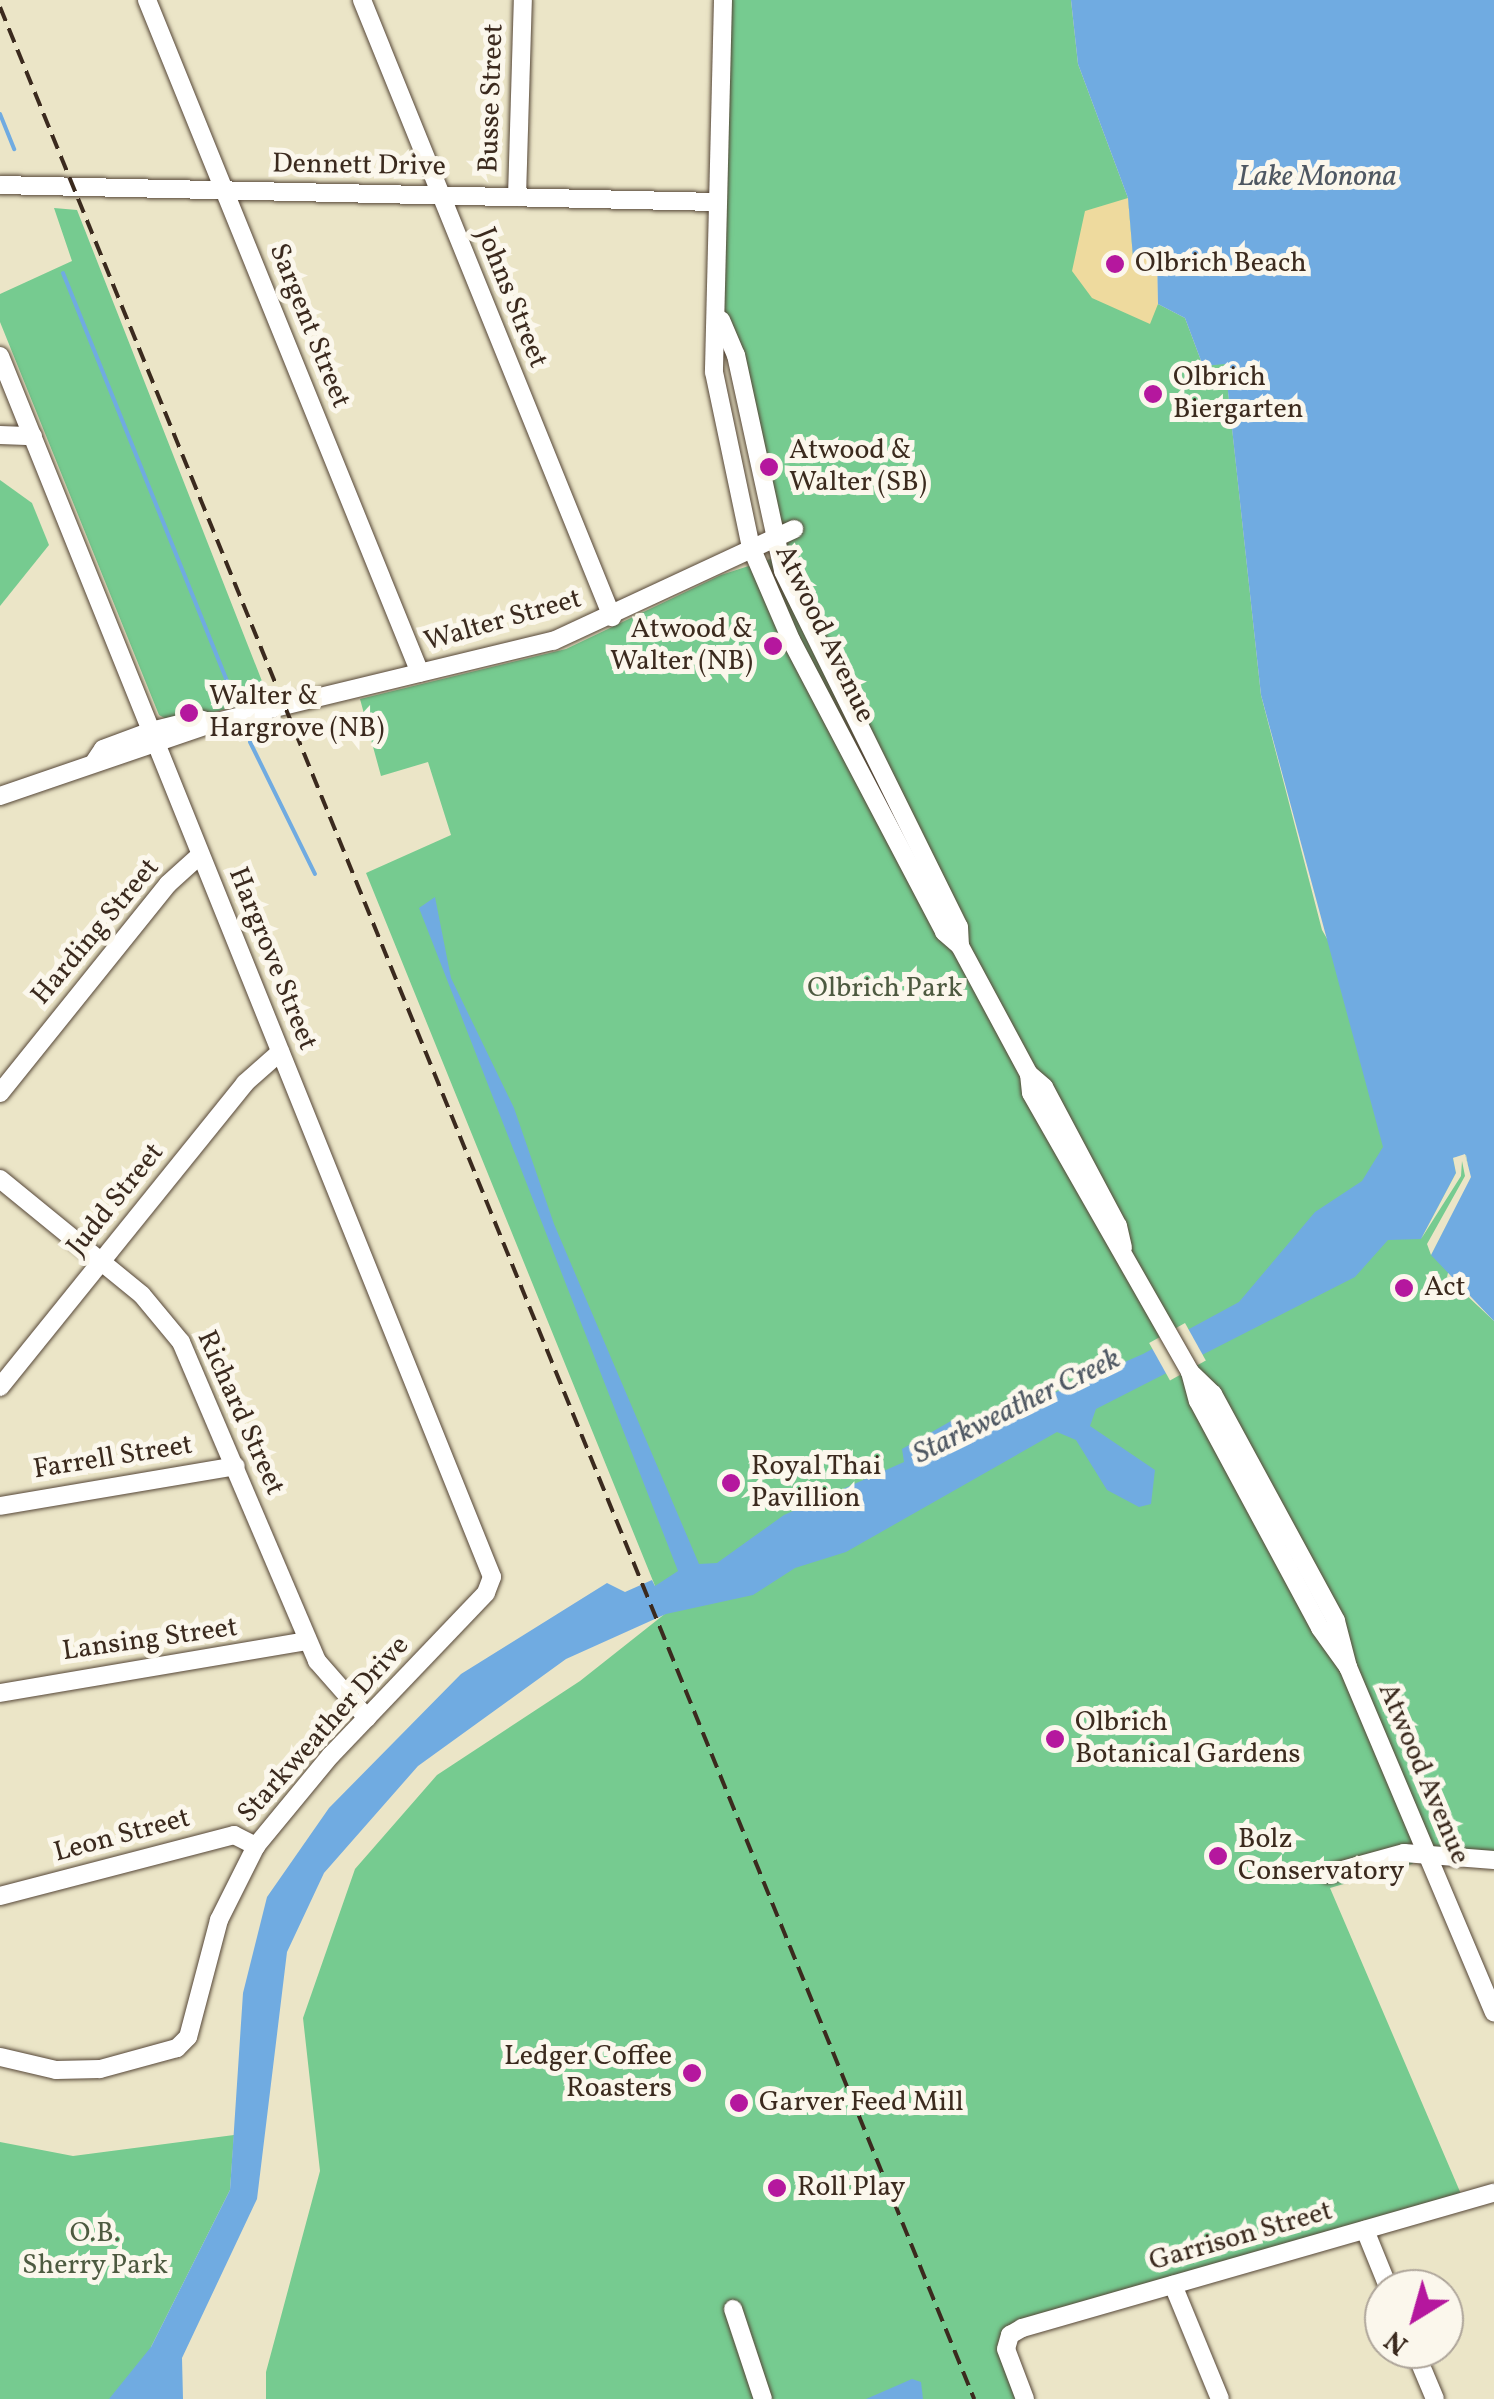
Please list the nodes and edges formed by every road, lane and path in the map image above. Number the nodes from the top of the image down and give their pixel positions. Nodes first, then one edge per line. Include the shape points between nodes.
1 (147, 0) edge
2 (362, 0) edge
3 (523, 0) edge
4 (724, 0) edge
5 (0, 185) edge
6 (225, 191) junction
7 (440, 195) junction
8 (517, 197) junction
9 (716, 202) junction
10 (720, 320) junction
11 (0, 356) edge
12 (0, 435) edge
13 (33, 436) junction
14 (794, 529) dead end
15 (772, 539) junction
16 (751, 548) junction
17 (612, 617) junction
18 (420, 673) junction
19 (154, 738) junction
20 (0, 796) edge
21 (199, 856) junction
22 (960, 946) junction
23 (280, 1052) junction
24 (0, 1094) edge
25 (0, 1179) edge
26 (102, 1262) junction
27 (0, 1388) edge
28 (236, 1466) junction
29 (0, 1506) edge
30 (491, 1582) joint
31 (308, 1641) junction
32 (0, 1692) edge
33 (367, 1718) junction
34 (256, 1846) junction
35 (1426, 1852) junction
36 (1494, 1860) edge
37 (1328, 1874) dead end
38 (0, 1896) edge
39 (1494, 2012) edge
40 (0, 2056) edge
41 (1494, 2193) edge
42 (1365, 2230) junction
43 (1382, 2269) edge
44 (1172, 2285) junction
45 (733, 2309) dead end
46 (1422, 2369) edge
47 (763, 2399) edge
48 (1025, 2399) edge
49 (1220, 2399) edge
50 (1435, 2399) edge

1 - 6 street, Sargent Street
2 - 7 street, Johns Street
3 - 8 street, Busse Street
4 - 9 street, Atwood Avenue
5 - 6 street, Dennett Drive
6 - 7 street, Dennett Drive
6 - 18 street, Sargent Street
7 - 8 street, Dennett Drive
7 - 17 street, Johns Street
8 - 9 street, Dennett Drive
9 - 10 street, Atwood Avenue
10 - 15 street, Atwood Avenue via 736,355
10 - 16 street, Atwood Avenue via 714,372
11 - 13 street, Hargrove Street
12 - 13 street
13 - 19 street, Hargrove Street
14 - 15 street, Walter Street
15 - 16 street, Walter Street
15 - 22 street, Atwood Avenue via 810,634 959,928
16 - 17 street, Walter Street
16 - 22 street, Atwood Avenue via 814,686 944,932
17 - 18 street, Walter Street via 542,644
18 - 19 street, Walter Street via 212,722 199,719
19 - 20 street, Walter Street
19 - 21 street, Hargrove Street
21 - 23 street, Hargrove Street
21 - 24 street, Harding Street via 168,884
22 - 35 street, Atwood Avenue via 1105,1231 1124,1252 1310,1611 1348,1667
23 - 26 street, Judd Street via 245,1082
23 - 30 street, Hargrove Street via 492,1568
25 - 26 street, Richard Street
26 - 27 street, Judd Street
26 - 28 street, Richard Street via 142,1295 181,1342
28 - 29 street, Farrell Street
28 - 31 street, Richard Street
30 - 33 street, Starkweather Drive
31 - 32 street, Lansing Street
31 - 33 street, Richard Street via 336,1688
33 - 34 street, Starkweather Drive
34 - 38 street, Leon Street via 234,1835
34 - 40 street, Starkweather Drive via 219,1920 184,2041 154,2059 100,2069 56,2070
35 - 36 street
35 - 37 street
35 - 39 street, Atwood Avenue
41 - 42 street, Garrison Street
42 - 43 street
42 - 44 street, Garrison Street
44 - 48 street, Garrison Street via 1022,2328 1007,2340
44 - 49 street
45 - 47 street
46 - 50 street

